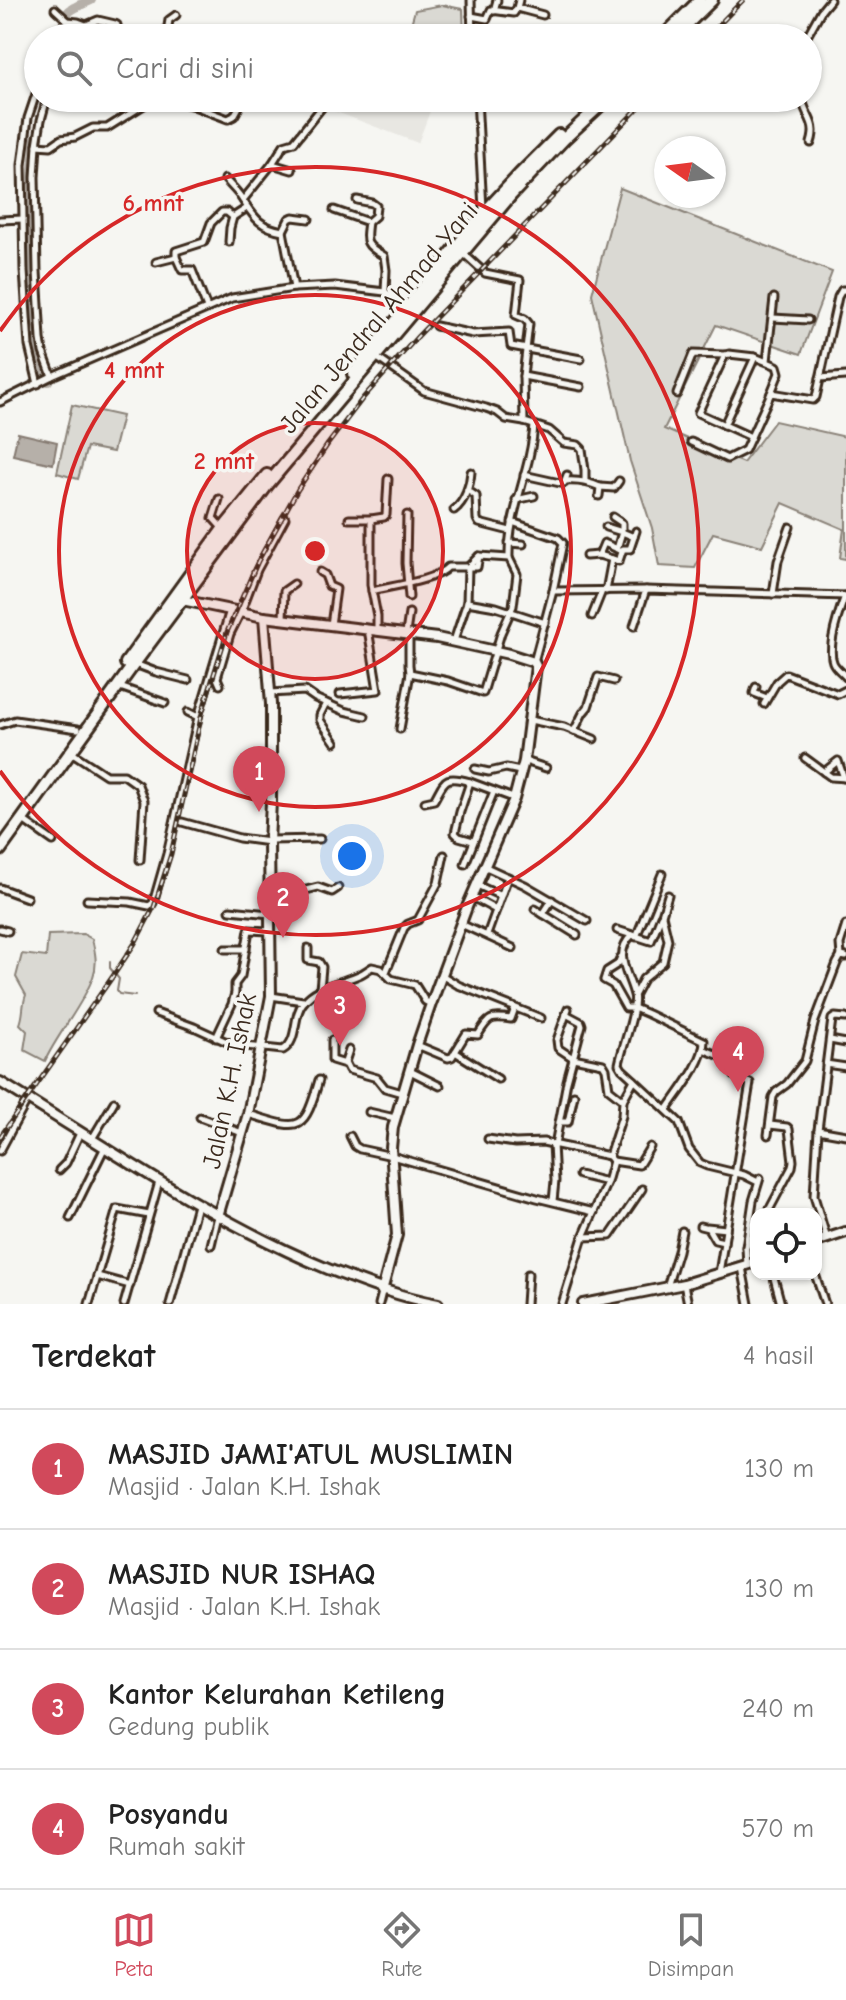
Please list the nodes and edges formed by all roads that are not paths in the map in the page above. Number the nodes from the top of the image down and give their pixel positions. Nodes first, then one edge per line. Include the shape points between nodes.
1 (471, 0) edge
2 (497, 0) edge
3 (519, 0) edge
4 (700, 0) edge
5 (712, 0) edge
6 (830, 0) edge
7 (517, 8) junction
8 (57, 11) dead end
9 (494, 11) junction
10 (176, 15) dead end
11 (543, 15) dead end
12 (471, 16) junction
13 (66, 21) joint
14 (83, 24) edge
15 (88, 24) edge
16 (115, 24) edge
17 (168, 24) edge
18 (471, 24) edge
19 (676, 24) edge
20 (687, 24) edge
21 (814, 24) edge
22 (30, 112) edge
23 (44, 112) edge
24 (132, 112) edge
25 (210, 112) edge
26 (236, 112) edge
27 (318, 112) edge
28 (478, 112) edge
29 (584, 112) edge
30 (593, 112) edge
31 (806, 112) edge
32 (811, 143) dead end
33 (37, 145) junction
34 (272, 164) junction
35 (292, 170) dead end
36 (225, 179) dead end
37 (243, 200) junction
38 (357, 200) dead end
39 (247, 208) junction
40 (334, 210) dead end
41 (483, 214) junction
42 (233, 217) junction
43 (23, 219) junction
44 (309, 219) dead end
45 (0, 220) edge
46 (368, 222) junction
47 (283, 231) junction
48 (229, 242) dead end
49 (463, 252) junction
50 (176, 257) junction
51 (156, 262) dead end
52 (294, 288) junction
53 (846, 290) edge
54 (385, 292) junction
55 (774, 298) dead end
56 (408, 304) junction
57 (207, 308) junction
58 (773, 318) junction
59 (808, 320) dead end
60 (436, 326) dead end
61 (526, 350) junction
62 (725, 355) junction
63 (376, 357) junction
64 (755, 357) junction
65 (581, 359) dead end
66 (767, 361) junction
67 (523, 376) junction
68 (846, 376) edge
69 (50, 377) junction
70 (820, 378) junction
71 (40, 383) junction
72 (581, 387) dead end
73 (771, 393) junction
74 (677, 394) dead end
75 (0, 402) edge
76 (524, 422) junction
77 (534, 425) junction
78 (724, 425) junction
79 (751, 437) junction
80 (691, 442) dead end
81 (471, 472) dead end
82 (524, 475) junction
83 (388, 479) dead end
84 (619, 481) dead end
85 (585, 482) junction
86 (600, 487) junction
87 (467, 490) junction
88 (534, 496) dead end
89 (599, 496) dead end
90 (219, 499) dead end
91 (516, 500) junction
92 (454, 510) dead end
93 (407, 515) dead end
94 (613, 517) dead end
95 (285, 518) dead end
96 (349, 519) dead end
97 (371, 519) junction
98 (512, 522) junction
99 (606, 527) dead end
100 (790, 527) dead end
101 (223, 529) junction
102 (510, 531) junction
103 (622, 532) junction
104 (509, 543) junction
105 (523, 544) dead end
106 (620, 550) junction
107 (599, 555) junction
108 (586, 556) dead end
109 (509, 558) junction
110 (612, 559) junction
111 (468, 567) junction
112 (320, 572) dead end
113 (408, 583) junction
114 (294, 584) dead end
115 (646, 590) junction
116 (372, 591) junction
117 (553, 591) junction
118 (604, 591) junction
119 (773, 594) junction
120 (845, 596) edge
121 (409, 597) dead end
122 (178, 598) junction
123 (467, 602) junction
124 (230, 610) junction
125 (241, 612) junction
126 (511, 612) junction
127 (409, 613) dead end
128 (592, 616) dead end
129 (264, 617) junction
130 (283, 619) junction
131 (545, 623) junction
132 (331, 625) junction
133 (634, 626) dead end
134 (372, 629) junction
135 (408, 633) junction
136 (454, 641) junction
137 (496, 651) junction
138 (534, 662) junction
139 (134, 664) junction
140 (410, 673) junction
141 (846, 677) edge
142 (188, 680) dead end
143 (614, 681) dead end
144 (220, 685) dead end
145 (117, 686) junction
146 (756, 687) dead end
147 (846, 690) edge
148 (270, 693) junction
149 (340, 694) dead end
150 (165, 703) dead end
151 (326, 703) junction
152 (188, 712) dead end
153 (365, 716) dead end
154 (198, 717) junction
155 (529, 720) junction
156 (0, 725) edge
157 (78, 729) junction
158 (400, 729) dead end
159 (574, 731) junction
160 (594, 739) dead end
161 (335, 742) dead end
162 (70, 752) junction
163 (805, 758) dead end
164 (524, 761) junction
165 (546, 768) dead end
166 (475, 769) dead end
167 (520, 771) junction
168 (824, 772) junction
169 (845, 778) edge
170 (470, 782) junction
171 (494, 791) junction
172 (514, 799) junction
173 (425, 802) dead end
174 (22, 820) junction
175 (182, 822) dead end
176 (320, 839) dead end
177 (0, 840) edge
178 (53, 841) dead end
179 (269, 841) junction
180 (473, 841) junction
181 (0, 850) edge
182 (444, 855) dead end
183 (140, 860) dead end
184 (465, 864) dead end
185 (486, 867) junction
186 (662, 874) dead end
187 (508, 877) junction
188 (477, 885) junction
189 (0, 888) edge
190 (338, 888) dead end
191 (668, 895) dead end
192 (269, 896) junction
193 (501, 896) junction
194 (472, 897) junction
195 (27, 898) dead end
196 (87, 900) dead end
197 (552, 900) junction
198 (535, 909) dead end
199 (230, 910) dead end
200 (496, 910) junction
201 (270, 914) junction
202 (543, 914) junction
203 (662, 915) junction
204 (587, 921) dead end
205 (461, 924) junction
206 (846, 925) edge
207 (0, 929) edge
208 (617, 930) dead end
209 (8, 931) dead end
210 (270, 931) junction
211 (487, 935) junction
212 (577, 935) dead end
213 (634, 936) junction
214 (308, 948) dead end
215 (513, 948) dead end
216 (225, 949) dead end
217 (246, 949) junction
218 (843, 956) edge
219 (621, 957) junction
220 (386, 972) junction
221 (443, 976) junction
222 (320, 990) junction
223 (635, 995) junction
224 (271, 996) junction
225 (304, 1002) junction
226 (431, 1004) junction
227 (515, 1008) junction
228 (634, 1008) junction
229 (156, 1013) dead end
230 (541, 1018) dead end
231 (846, 1018) edge
232 (216, 1038) junction
233 (332, 1040) dead end
234 (830, 1040) junction
235 (846, 1043) edge
236 (417, 1045) junction
237 (262, 1048) junction
238 (703, 1049) junction
239 (349, 1050) dead end
240 (455, 1052) junction
241 (573, 1058) junction
242 (345, 1064) junction
243 (826, 1064) junction
244 (846, 1067) edge
245 (410, 1071) junction
246 (498, 1079) dead end
247 (319, 1080) dead end
248 (634, 1080) junction
249 (0, 1082) edge
250 (440, 1086) dead end
251 (402, 1093) junction
252 (574, 1095) dead end
253 (28, 1099) junction
254 (623, 1100) junction
255 (114, 1102) dead end
256 (667, 1110) junction
257 (369, 1112) dead end
258 (248, 1114) junction
259 (200, 1117) dead end
260 (396, 1118) junction
261 (559, 1122) junction
262 (770, 1125) junction
263 (846, 1126) edge
264 (818, 1130) junction
265 (81, 1131) junction
266 (243, 1133) junction
267 (768, 1135) dead end
268 (845, 1135) edge
269 (350, 1136) dead end
270 (92, 1139) junction
271 (488, 1139) dead end
272 (554, 1144) junction
273 (105, 1147) junction
274 (650, 1147) dead end
275 (0, 1151) edge
276 (392, 1156) junction
277 (611, 1159) junction
278 (59, 1170) dead end
279 (735, 1172) junction
280 (579, 1175) dead end
281 (159, 1181) junction
282 (607, 1182) junction
283 (642, 1189) dead end
284 (553, 1201) junction
285 (197, 1205) junction
286 (770, 1208) edge
287 (594, 1212) junction
288 (149, 1215) junction
289 (218, 1216) junction
290 (70, 1218) dead end
291 (726, 1229) junction
292 (682, 1231) dead end
293 (846, 1232) edge
294 (583, 1237) junction
295 (827, 1239) junction
296 (822, 1240) edge
297 (724, 1242) junction
298 (750, 1242) edge
299 (211, 1245) dead end
300 (746, 1247) junction
301 (748, 1264) edge
302 (528, 1274) dead end
303 (719, 1274) junction
304 (97, 1276) junction
305 (775, 1280) edge
306 (817, 1280) edge
307 (684, 1284) junction
308 (130, 1285) junction
309 (667, 1288) junction
310 (382, 1291) junction
311 (594, 1303) edge
312 (89, 1304) edge
313 (124, 1304) edge
314 (170, 1304) edge
315 (379, 1304) edge
316 (438, 1304) edge
317 (526, 1304) edge
318 (562, 1304) edge
319 (583, 1304) edge
320 (688, 1304) edge
321 (749, 1304) edge
322 (781, 1304) edge
323 (825, 1304) edge

1 - 12 street
2 - 9 street
3 - 7 street
4 - 19 highway
5 - 20 highway
6 - 21 street
7 - 9 street via 514,13
7 - 11 street
8 - 13 street
9 - 12 street via 487,19
10 - 17 street
12 - 18 street
13 - 14 street
15 - 16 street
22 - 43 street via 22,165
23 - 33 street
24 - 33 street via 107,128 93,128 51,146
25 - 26 street via 228,119
27 - 34 street
28 - 41 street
29 - 41 highway, Jalan Jendral Ahmad Yani
30 - 49 highway, Jalan Jendral Ahmad Yani
31 - 32 street via 814,126
33 - 69 street via 37,271 41,339
34 - 35 street
34 - 37 street
36 - 37 street
37 - 39 street
38 - 46 street via 376,206
39 - 42 street
39 - 47 street via 264,225
40 - 46 street
41 - 56 highway, Jalan Jendral Ahmad Yani
42 - 48 street
42 - 50 street via 219,214 204,242 177,250
43 - 45 street
43 - 71 street via 29,346
44 - 47 street via 293,217
46 - 54 street via 367,243 384,256
47 - 52 street
49 - 61 street via 485,273 520,280 516,315 529,324
49 - 63 highway, Jalan Jendral Ahmad Yani
50 - 51 street
50 - 57 street via 182,270 192,270
52 - 54 street
52 - 57 street via 252,293
53 - 70 street via 838,297
54 - 56 street
55 - 58 street
56 - 101 highway, Jalan Jendral Ahmad Yani
57 - 69 street
58 - 59 street
58 - 66 street
60 - 61 street via 473,334 509,332 510,345
61 - 65 street
61 - 67 street
62 - 64 street
62 - 74 street via 693,354
62 - 78 street via 698,413
63 - 76 street via 424,391
63 - 122 highway, Jalan Jendral Ahmad Yani
64 - 66 street
64 - 78 street
66 - 73 street via 779,370
67 - 72 street
67 - 76 street
68 - 70 street
69 - 71 street
70 - 73 street via 813,400
71 - 75 street
73 - 79 street
76 - 77 street
77 - 82 street
77 - 85 street via 582,449
78 - 79 street
79 - 80 street via 745,450 727,459
81 - 87 street
82 - 85 street
82 - 91 street
83 - 97 street via 386,515
84 - 86 street via 614,488
85 - 86 street
86 - 89 street
87 - 92 street
87 - 102 street via 476,496 479,523
88 - 91 street
90 - 101 street via 213,518
91 - 98 street
93 - 113 street
94 - 103 street via 622,523
95 - 125 street
96 - 97 street
97 - 116 street
98 - 102 street
98 - 117 street via 563,543
99 - 103 street
100 - 119 street
101 - 122 highway, Jalan Jendral Ahmad Yani
102 - 104 street
103 - 106 street
103 - 106 street via 635,534 630,549
104 - 105 street
104 - 109 street
106 - 107 street via 604,543
106 - 110 street via 619,561
107 - 108 street
107 - 110 street
109 - 111 street via 479,556 478,567
109 - 126 street via 517,581
110 - 118 street
111 - 113 street via 448,567
111 - 123 street
112 - 132 street via 336,589
113 - 116 street
113 - 121 street
114 - 130 street via 284,591
115 - 118 street
115 - 119 street
115 - 133 street
116 - 134 street
117 - 118 street
117 - 131 street
118 - 128 street
119 - 120 street
120 - 141 street via 832,656
122 - 124 street
122 - 139 highway, Jalan Jendral Ahmad Yani
122 - 157 highway, Jalan Jendral Ahmad Yani
123 - 126 street
123 - 136 street
124 - 125 street
124 - 154 street
125 - 129 street
125 - 144 street via 225,650
126 - 131 street
126 - 137 street
127 - 135 street
129 - 130 street
129 - 148 street, Jalan K.H. Ishak
130 - 132 street
131 - 138 street
132 - 134 street
134 - 135 street
134 - 149 street via 378,690
135 - 136 street
135 - 140 street
136 - 137 street
137 - 138 street
137 - 140 street via 482,693
138 - 155 street
139 - 142 street
139 - 145 highway, Jalan Jendral Ahmad Yani
140 - 158 street
143 - 159 street via 598,677
145 - 150 street
145 - 162 highway, Jalan Jendral Ahmad Yani
146 - 147 street via 754,693 766,701 786,674 838,694
148 - 151 street via 302,690
148 - 179 street, Jalan K.H. Ishak
151 - 153 street
151 - 161 street via 320,720
152 - 154 street
154 - 196 street via 153,903
155 - 159 street
155 - 164 street
156 - 157 street via 15,720
157 - 177 highway, Jalan Jendral Ahmad Yani
159 - 160 street
162 - 174 highway, Jalan Jendral Ahmad Yani
162 - 183 street via 106,775 129,777 141,790
163 - 168 street
164 - 165 street
164 - 167 street
166 - 167 street
167 - 172 street
168 - 169 street
168 - 169 street via 838,761
170 - 171 street
170 - 173 street via 444,782 434,800
170 - 180 street via 455,833
171 - 172 street
171 - 180 street
172 - 185 street
174 - 178 street
174 - 181 highway, Jalan Jendral Ahmad Yani
175 - 179 street
176 - 179 street
179 - 192 street, Jalan K.H. Ishak
180 - 184 street
182 - 220 street via 438,883 418,920 404,928
185 - 187 street
185 - 188 street
186 - 213 street
187 - 193 street
187 - 197 street
188 - 193 street
188 - 194 street
189 - 195 street
190 - 192 street
191 - 203 street
192 - 201 street, Jalan K.H. Ishak
193 - 200 street
194 - 200 street
194 - 205 street
197 - 202 street
197 - 204 street
198 - 202 street
199 - 201 street
200 - 211 street
201 - 210 street, Jalan K.H. Ishak
202 - 212 street
203 - 213 street via 651,941
203 - 223 street via 668,940 663,962 643,979
205 - 211 street
205 - 221 street
206 - 218 street via 840,944
207 - 209 street
208 - 213 street
210 - 217 street via 249,930
210 - 224 street, Jalan K.H. Ishak
211 - 215 street
213 - 219 street
214 - 222 street via 308,960 322,967
216 - 217 street
217 - 232 street via 232,1004
218 - 262 street via 815,1021 805,1061 773,1097
219 - 223 street
219 - 228 street via 604,980 626,1008
220 - 222 street via 372,967
220 - 226 street via 393,980 415,985
221 - 226 street
221 - 227 street
222 - 225 street
223 - 228 street
224 - 225 street
224 - 237 street, Jalan K.H. Ishak
225 - 237 street via 289,1046
226 - 236 street
227 - 230 street
227 - 240 street via 511,1019 494,1017 478,1035 466,1034
228 - 238 street via 704,1041
228 - 248 street via 619,1064
229 - 232 street
231 - 234 street via 833,1018
232 - 237 street
233 - 242 street via 332,1060
234 - 235 street
234 - 243 street
236 - 240 street via 448,1058
236 - 245 street
237 - 258 street, Jalan K.H. Ishak
238 - 256 street
238 - 279 street via 737,1063 735,1076 750,1083
239 - 242 street
240 - 246 street
241 - 241 street via 582,1023 567,1012 557,1045
241 - 254 street via 604,1065 609,1089
241 - 261 street
242 - 251 street
243 - 244 street
243 - 264 street
245 - 250 street
245 - 251 street
247 - 258 street via 306,1118 296,1125
248 - 254 street
248 - 256 street
249 - 253 street
251 - 260 street
252 - 261 street via 568,1122
253 - 265 street
253 - 275 street
254 - 277 street
255 - 270 street
256 - 279 street via 679,1122 696,1159
257 - 260 street
258 - 266 street, Jalan K.H. Ishak
259 - 266 street
260 - 276 street
261 - 272 street
262 - 267 street
262 - 286 street via 789,1129 793,1161
263 - 268 street
264 - 268 street
264 - 295 street via 814,1196
265 - 270 street
265 - 278 street
266 - 289 street, Jalan K.H. Ishak
269 - 276 street via 360,1149
270 - 273 street
271 - 272 street
272 - 277 street
272 - 284 street
273 - 281 street
273 - 290 street
274 - 277 street via 639,1165
276 - 284 street
276 - 310 street via 397,1235
277 - 282 street
279 - 291 street
279 - 300 street via 759,1180
280 - 282 street
281 - 285 street
281 - 288 street
282 - 287 street
283 - 294 street via 610,1236
284 - 287 street
285 - 289 street
285 - 314 street
287 - 294 street
288 - 304 street via 117,1209
288 - 308 street
289 - 299 street
289 - 310 street via 273,1246
291 - 297 street
291 - 297 street via 703,1226
292 - 309 street
293 - 295 street
294 - 318 street
295 - 296 street
297 - 303 street
298 - 300 street
300 - 301 street
301 - 303 street
301 - 321 street
302 - 317 street
303 - 307 street
304 - 308 street
304 - 312 street
305 - 322 street
306 - 323 street
307 - 309 street
307 - 320 street
308 - 313 street
309 - 311 street
310 - 315 street
310 - 316 street
311 - 319 street

